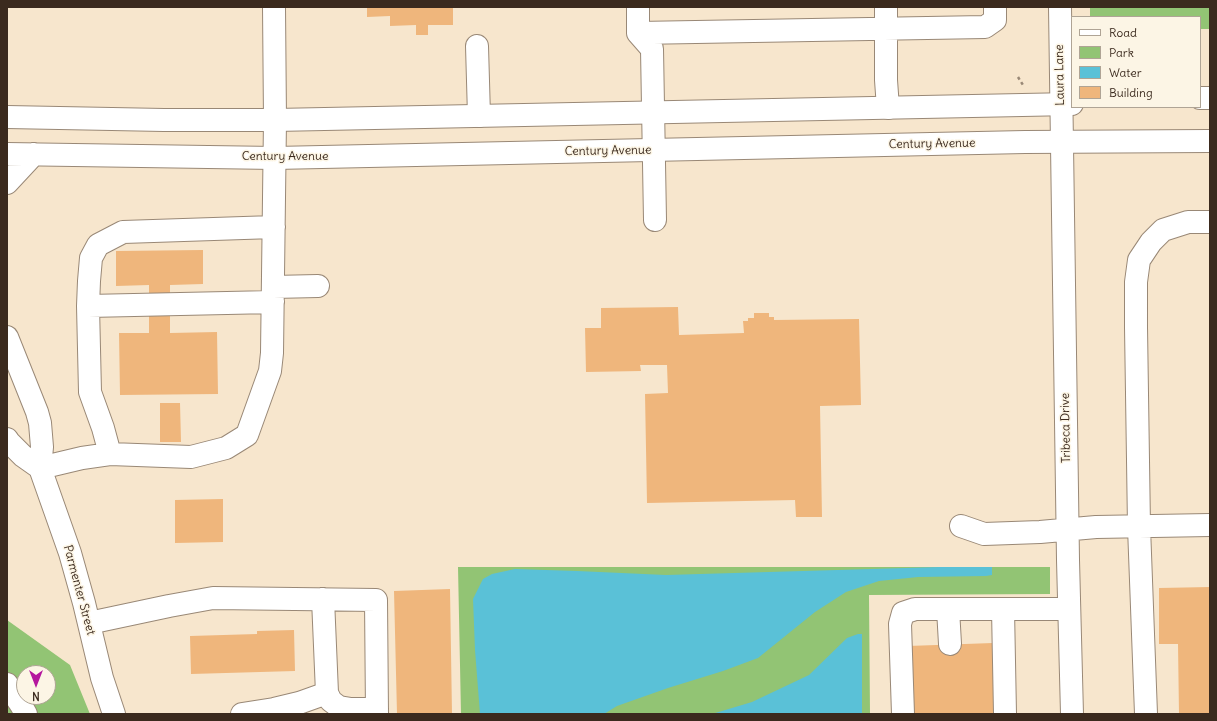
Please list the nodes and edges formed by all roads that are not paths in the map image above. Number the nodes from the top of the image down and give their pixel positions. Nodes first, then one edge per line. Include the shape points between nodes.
1 (274, 7) edge
2 (638, 7) edge
3 (886, 7) edge
4 (995, 7) edge
5 (1060, 7) edge
6 (886, 28) junction
7 (638, 33) junction
8 (477, 46) dead end
9 (1066, 104) edge
10 (888, 108) junction
11 (653, 113) junction
12 (479, 116) junction
13 (7, 117) edge
14 (275, 120) junction
15 (1210, 141) edge
16 (1061, 142) junction
17 (654, 151) junction
18 (7, 154) edge
19 (34, 154) junction
20 (275, 158) junction
21 (7, 183) edge
22 (655, 220) dead end
23 (1210, 222) edge
24 (274, 227) junction
25 (318, 286) dead end
26 (273, 294) junction
27 (88, 306) junction
28 (7, 337) edge
29 (7, 438) edge
30 (110, 454) junction
31 (40, 468) junction
32 (1210, 525) edge
33 (961, 526) dead end
34 (1140, 527) junction
35 (1067, 531) junction
36 (323, 599) junction
37 (948, 609) junction
38 (1003, 609) junction
39 (1069, 609) junction
40 (89, 623) junction
41 (950, 644) dead end
42 (7, 684) edge
43 (327, 693) junction
44 (275, 712) edge
45 (377, 712) edge
46 (26, 714) edge
47 (114, 714) edge
48 (242, 714) edge
49 (903, 714) edge
50 (1005, 714) edge
51 (1072, 714) edge
52 (1146, 714) edge

1 - 14 main road
2 - 7 main road
3 - 6 main road
4 - 6 main road via 995,20 985,28
5 - 9 main road, Laura Lane
6 - 7 main road
6 - 10 main road
7 - 11 main road via 652,49
8 - 12 main road
9 - 10 main road
9 - 16 main road, Laura Lane
10 - 11 main road
11 - 12 main road
11 - 17 main road
12 - 14 main road
13 - 14 main road
14 - 20 main road
15 - 16 main road, Century Avenue
16 - 17 main road, Century Avenue
16 - 35 main road, Tribeca Drive
17 - 20 main road, Century Avenue
17 - 22 main road
18 - 19 main road, Century Avenue
19 - 20 main road, Century Avenue
19 - 21 main road
20 - 24 main road
23 - 34 main road via 1188,222 1163,230 1139,260 1136,282 1136,327
24 - 26 main road
24 - 27 main road via 123,232 98,245 91,258
25 - 26 main road
26 - 27 main road
26 - 30 main road via 270,371 247,435 226,448 191,457
27 - 30 main road via 90,392
28 - 31 main road, Parmenter Street via 40,423
29 - 31 main road via 23,456
30 - 31 main road
31 - 40 main road, Parmenter Street via 70,553
32 - 34 main road
33 - 35 main road via 984,534
34 - 35 main road via 1096,527
34 - 52 main road
35 - 39 main road, Tribeca Drive
36 - 40 main road via 213,598
36 - 43 main road
36 - 45 main road via 376,600
37 - 38 main road
37 - 41 main road
37 - 49 main road via 915,609 903,613 900,624
38 - 39 main road
38 - 50 main road
39 - 51 main road, Tribeca Drive
40 - 47 main road, Parmenter Street via 102,678
42 - 46 main road
43 - 44 main road
43 - 45 main road via 339,707
44 - 48 main road

